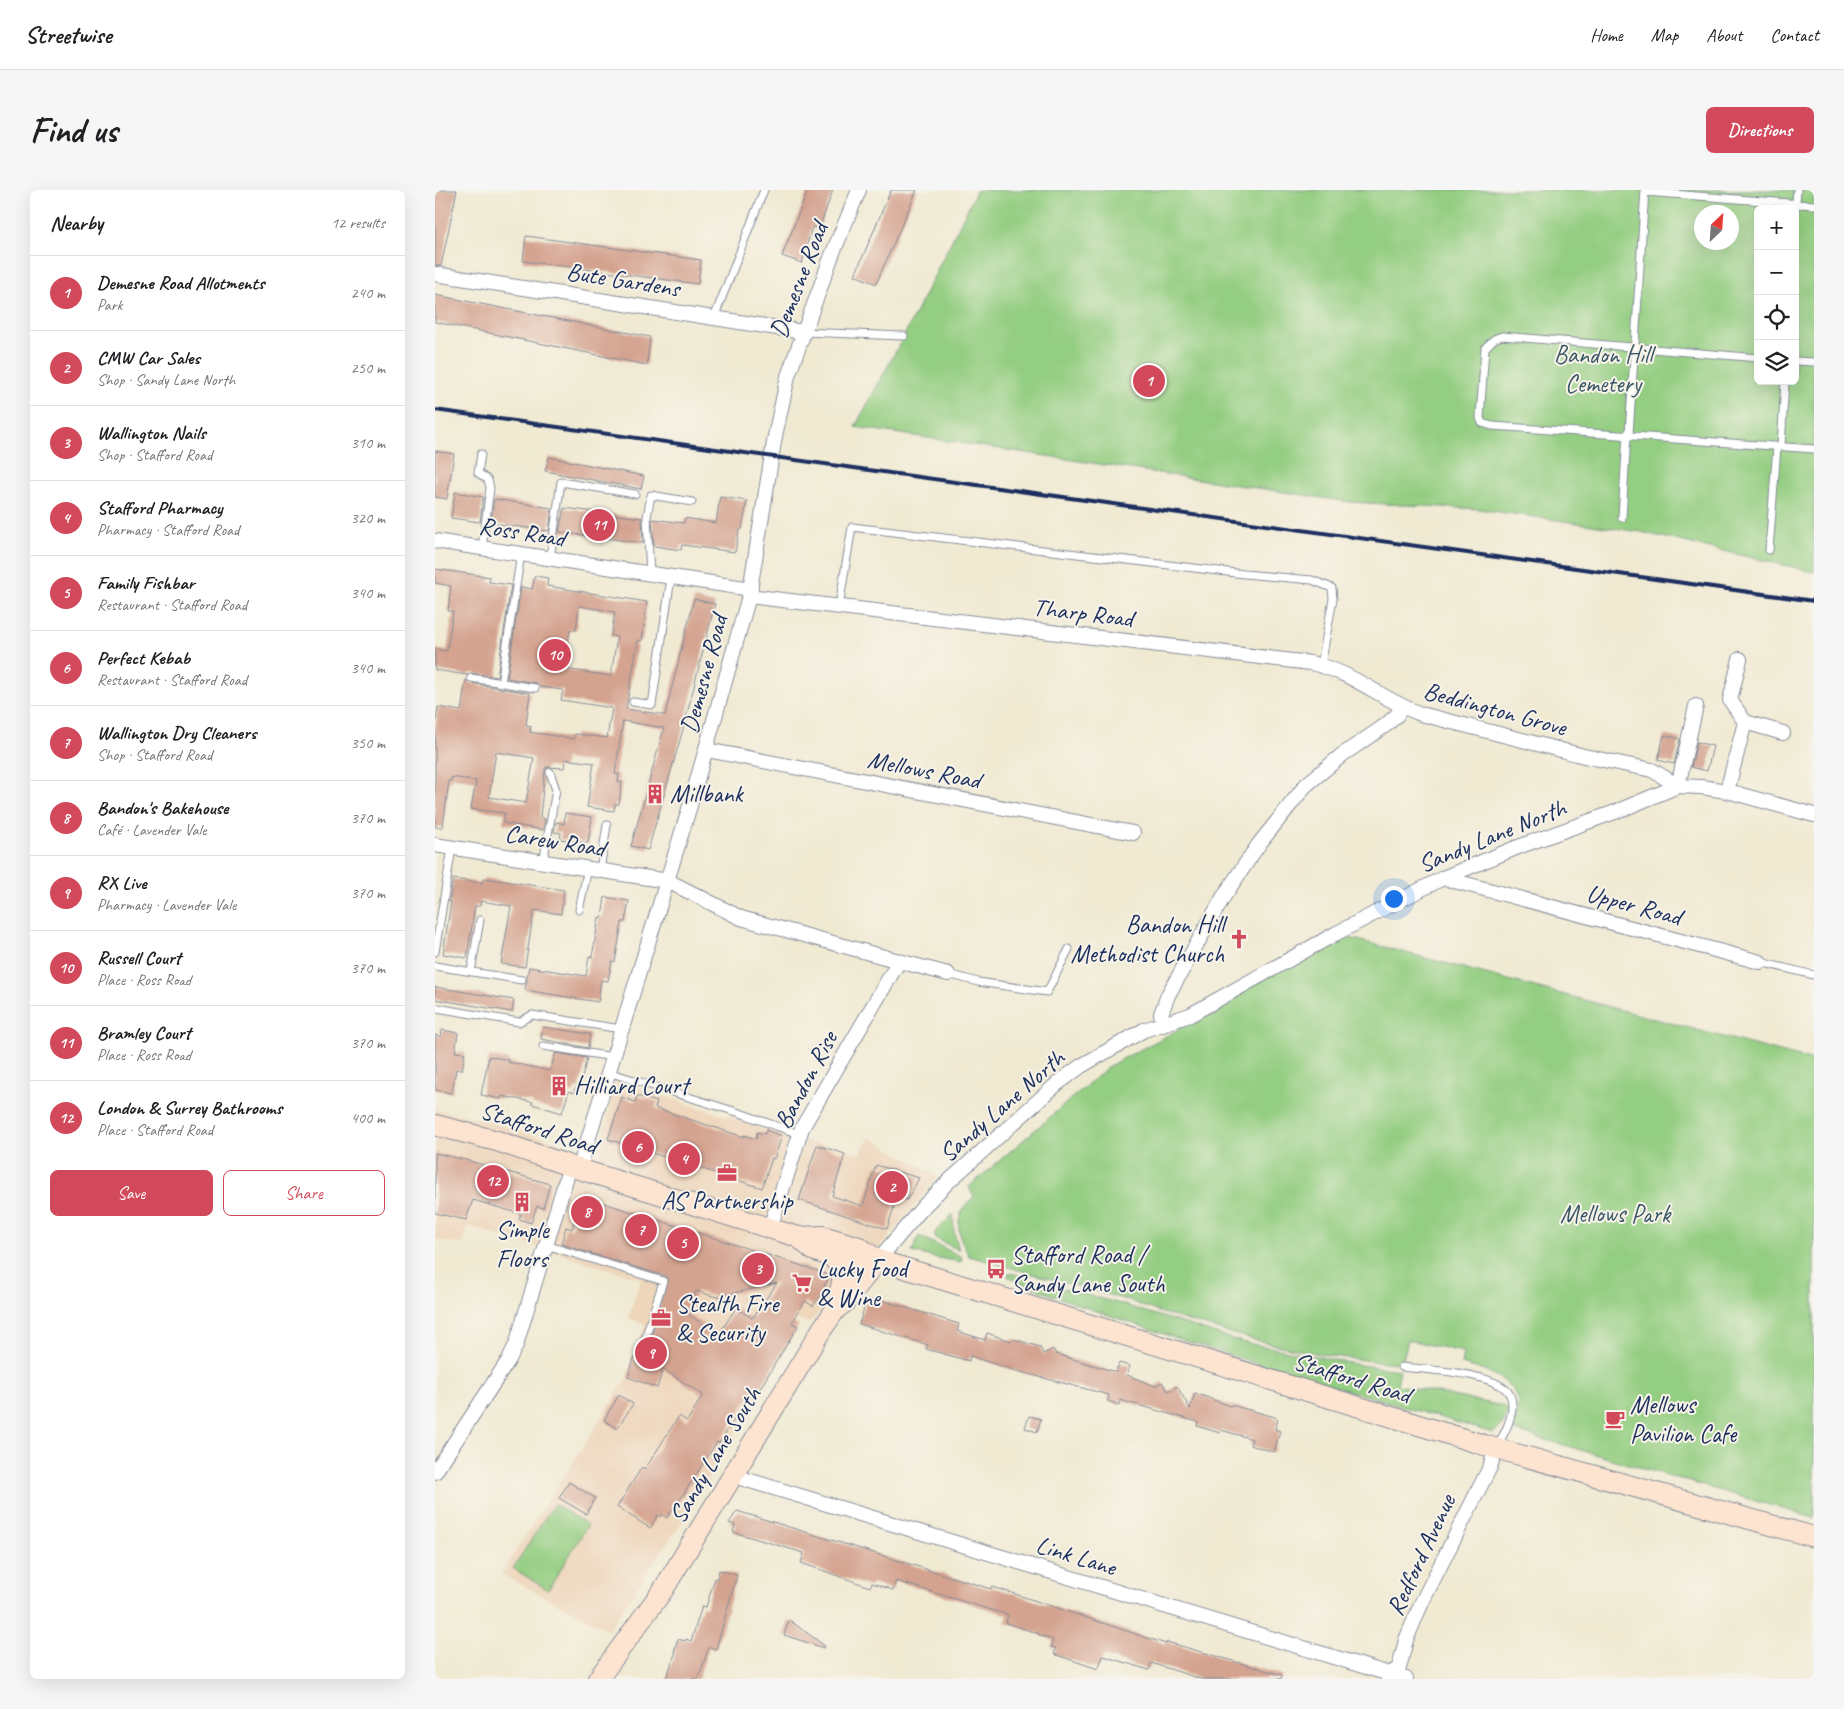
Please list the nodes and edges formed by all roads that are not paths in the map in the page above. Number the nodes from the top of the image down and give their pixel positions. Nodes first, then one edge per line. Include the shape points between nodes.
1 (764, 190) edge
2 (859, 190) edge
3 (1797, 190) edge
4 (1645, 191) edge
5 (1769, 205) edge
6 (1795, 205) edge
7 (1814, 205) edge
8 (1799, 207) edge
9 (435, 274) edge
10 (714, 318) junction
11 (803, 332) junction
12 (904, 336) dead end
13 (1635, 348) junction
14 (1754, 358) edge
15 (1799, 361) edge
16 (1814, 362) edge
17 (1785, 385) edge
18 (1628, 434) junction
19 (1779, 446) junction
20 (1814, 449) edge
21 (481, 454) dead end
22 (635, 494) dead end
23 (692, 502) dead end
24 (1622, 518) dead end
25 (435, 541) edge
26 (482, 548) junction
27 (1769, 550) dead end
28 (521, 554) junction
29 (550, 559) junction
30 (650, 574) junction
31 (671, 578) junction
32 (750, 592) junction
33 (839, 606) junction
34 (1740, 659) dead end
35 (1321, 665) junction
36 (471, 678) dead end
37 (501, 683) junction
38 (535, 688) dead end
39 (633, 702) dead end
40 (1696, 706) dead end
41 (1401, 707) junction
42 (1745, 722) junction
43 (1783, 733) dead end
44 (707, 750) junction
45 (550, 772) dead end
46 (1678, 786) junction
47 (1727, 791) junction
48 (1814, 815) edge
49 (607, 825) dead end
50 (1133, 833) dead end
51 (435, 845) edge
52 (452, 848) junction
53 (543, 862) junction
54 (594, 869) junction
55 (1443, 878) junction
56 (668, 881) junction
57 (579, 910) dead end
58 (480, 920) dead end
59 (1069, 949) dead end
60 (435, 952) edge
61 (899, 961) junction
62 (1761, 962) joint
63 (435, 966) edge
64 (471, 972) junction
65 (948, 974) joint
66 (1814, 975) edge
67 (522, 980) dead end
68 (437, 1008) dead end
69 (1163, 1025) junction
70 (621, 1029) junction
71 (543, 1046) dead end
72 (613, 1057) junction
73 (608, 1072) junction
74 (435, 1125) edge
75 (799, 1134) junction
76 (575, 1167) junction
77 (770, 1228) junction
78 (798, 1237) junction
79 (545, 1245) junction
80 (833, 1257) junction
81 (878, 1260) junction
82 (836, 1309) junction
83 (640, 1355) dead end
84 (1402, 1368) dead end
85 (1496, 1448) junction
86 (435, 1472) edge
87 (733, 1476) junction
88 (1814, 1538) edge
89 (1389, 1677) edge
90 (598, 1679) edge
91 (1406, 1679) edge

1 - 10 lane
2 - 11 street, Demesne Road
3 - 6 lane
4 - 5 lane
4 - 13 lane
7 - 8 lane
9 - 10 street, Bute Gardens
10 - 11 street, Bute Gardens
11 - 12 lane
11 - 32 street, Demesne Road via 783,396
13 - 14 lane
13 - 18 lane
13 - 18 lane via 1502,336 1493,338 1485,348 1482,423
15 - 16 lane
17 - 19 lane
18 - 19 lane
18 - 24 lane
19 - 20 lane
19 - 27 lane
21 - 26 lane via 478,473 488,480 490,488
22 - 29 lane via 561,482
23 - 30 lane via 651,495 647,517
25 - 26 street, Ross Road
26 - 28 street, Ross Road
28 - 29 street, Ross Road
28 - 37 lane
29 - 30 street, Ross Road
30 - 31 street, Ross Road
31 - 32 street, Ross Road
31 - 39 lane via 652,704
32 - 33 street, Tharp Road
32 - 44 street, Demesne Road
33 - 35 street, Tharp Road
33 - 35 lane via 852,527 1312,580 1332,588 1333,599
34 - 42 street via 1730,700
35 - 41 street, Tharp Road via 1345,674
36 - 37 lane
37 - 38 lane
40 - 46 street
41 - 46 street, Beddington Grove via 1584,756 1652,770
41 - 69 street, Beddington Grove via 1386,725 1306,785 1259,844 1224,896 1168,995 1161,1014
42 - 43 street
42 - 47 street
44 - 50 street, Mellows Road
44 - 56 street, Demesne Road
45 - 53 lane via 557,790
46 - 47 street, Sandy Lane North
46 - 55 street, Sandy Lane North
47 - 48 street, Sandy Lane North
49 - 54 lane
51 - 52 street, Carew Road
52 - 53 street, Carew Road
52 - 60 lane
53 - 54 street, Carew Road
54 - 56 street, Carew Road
54 - 57 lane
55 - 62 street, Upper Road
55 - 69 street, Sandy Lane North via 1190,1015
56 - 61 street via 741,918
56 - 70 street, Demesne Road
58 - 64 lane
59 - 65 lane via 1047,992 978,982
61 - 65 street
61 - 75 street, Bandon Rise
62 - 66 lane, Upper Road
63 - 64 lane
64 - 67 lane
68 - 70 lane via 519,1022 532,1015
69 - 81 street, Sandy Lane North via 1144,1030 1058,1083 930,1200
70 - 72 street, Demesne Road
71 - 72 lane
72 - 73 street, Demesne Road
73 - 75 lane
73 - 76 street, Demesne Road
74 - 76 main road, Stafford Road via 497,1140
75 - 77 street, Bandon Rise
76 - 77 main road, Stafford Road
76 - 79 street, Demesne Road
77 - 78 main road, Stafford Road
78 - 80 main road, Stafford Road via 813,1250
78 - 81 main road, Stafford Road via 823,1236 859,1246
79 - 83 lane via 663,1281
79 - 86 street, Demesne Road via 512,1354
80 - 81 main road, Stafford Road via 860,1264
80 - 82 main road via 843,1276
81 - 82 main road, Sandy Lane South
81 - 85 main road, Stafford Road
82 - 87 main road, Sandy Lane South
84 - 85 lane via 1479,1376 1507,1390 1511,1398 1511,1417
85 - 88 main road, Stafford Road
85 - 89 street, Redford Avenue via 1490,1467 1417,1614 1399,1668
87 - 89 street, Link Lane
87 - 90 main road, Sandy Lane South via 663,1590
89 - 91 street, Link Lane

